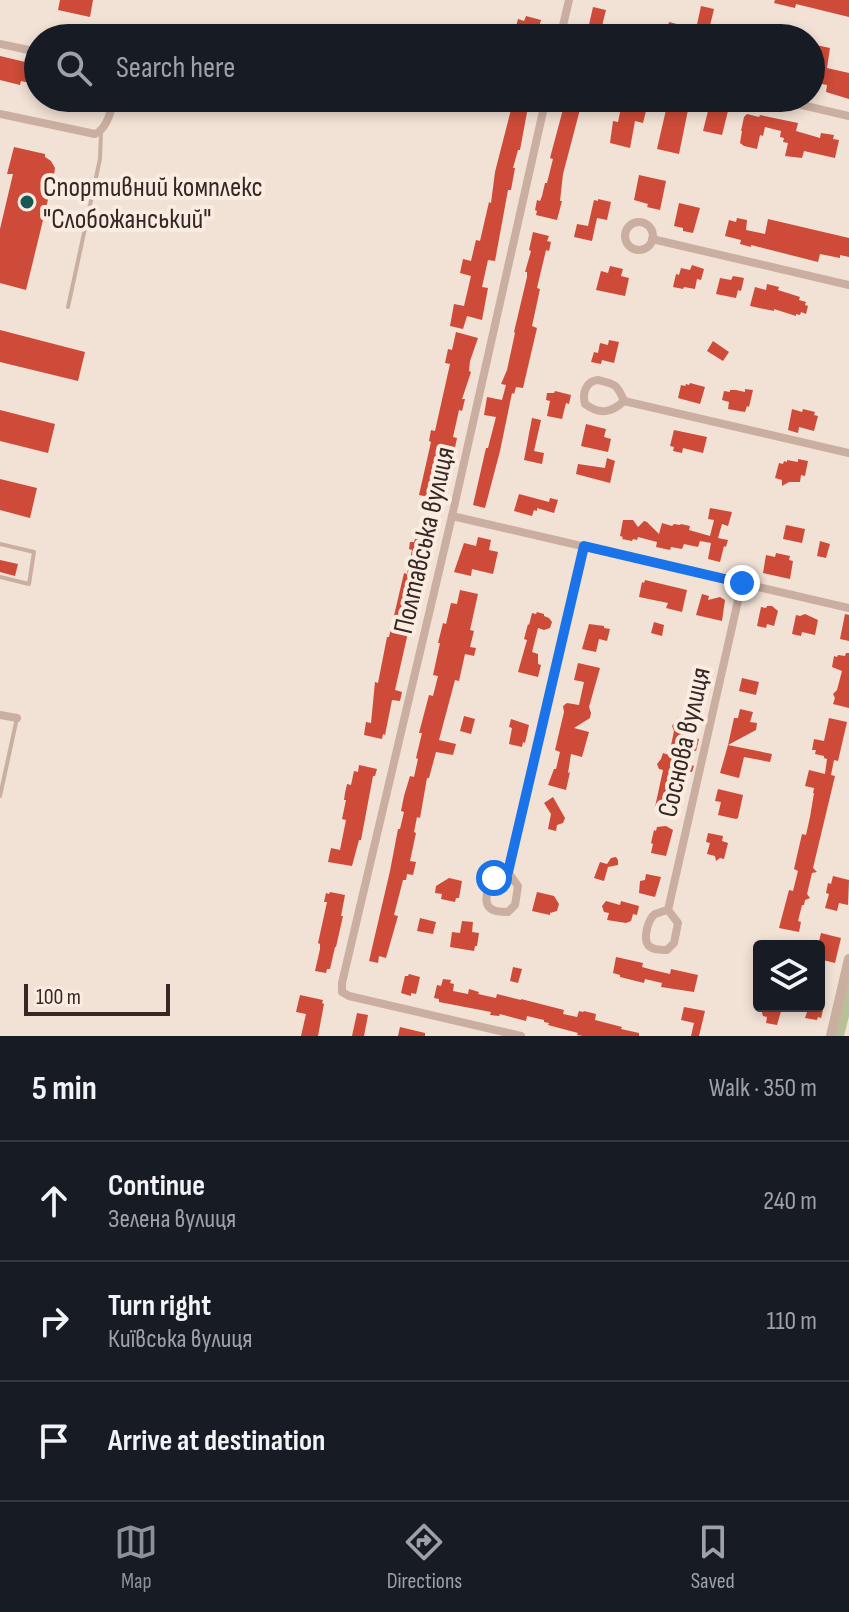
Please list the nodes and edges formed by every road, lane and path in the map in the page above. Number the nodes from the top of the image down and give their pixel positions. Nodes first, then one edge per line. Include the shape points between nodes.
1 (569, 0) edge
2 (563, 24) edge
3 (0, 44) edge
4 (24, 49) edge
5 (825, 110) edge
6 (110, 112) edge
7 (543, 112) edge
8 (0, 114) edge
9 (849, 116) edge
10 (101, 131) junction
11 (652, 239) dead end
12 (849, 285) edge
13 (68, 307) dead end
14 (624, 401) junction
15 (849, 453) edge
16 (452, 516) junction
17 (0, 544) edge
18 (584, 546) junction
19 (0, 577) edge
20 (742, 583) junction
21 (849, 608) edge
22 (0, 715) edge
23 (17, 718) joint
24 (0, 796) edge
25 (508, 872) junction
26 (668, 910) junction
27 (849, 959) edge
28 (521, 1036) edge
29 (831, 1036) edge

1 - 2 street
3 - 4 street
5 - 9 street
6 - 10 street
7 - 16 street, Полтавська вулиця
8 - 10 street
10 - 13 lane via 100,159
11 - 12 street
14 - 14 street via 617,386 598,380 588,383 584,396 585,404 605,412
14 - 15 street
16 - 18 street
16 - 28 street, Полтавська вулиця via 342,992
17 - 19 lane via 34,552 29,584
18 - 20 street
18 - 25 street
20 - 21 street
20 - 26 street, Соснова вулиця
22 - 23 street
23 - 24 lane
25 - 25 street via 518,886 515,905 508,912 494,911 487,902 490,884
26 - 26 street, Соснова вулиця via 678,923 674,943 667,950 653,948 646,940 649,922
27 - 29 street

